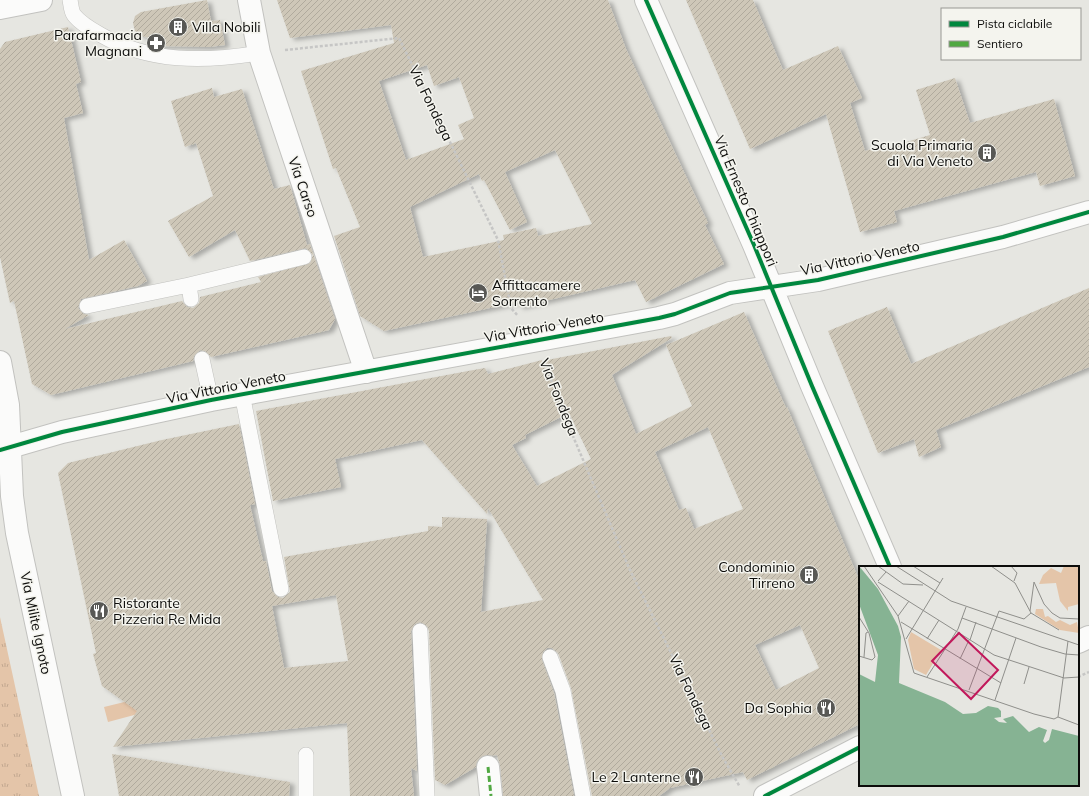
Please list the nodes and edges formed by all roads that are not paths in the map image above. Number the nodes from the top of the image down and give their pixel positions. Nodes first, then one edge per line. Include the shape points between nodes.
1 (41, 0) edge
2 (70, 0) edge
3 (249, 0) edge
4 (646, 0) edge
5 (0, 8) edge
6 (258, 53) junction
7 (1089, 212) edge
8 (304, 257) dead end
9 (770, 286) junction
10 (87, 306) dead end
11 (202, 359) dead end
12 (0, 362) edge
13 (366, 372) junction
14 (242, 394) junction
15 (212, 400) junction
16 (5, 449) edge
17 (890, 566) edge
18 (281, 589) dead end
19 (420, 631) dead end
20 (1089, 637) edge
21 (1079, 642) edge
22 (550, 657) dead end
23 (859, 748) edge
24 (306, 755) dead end
25 (488, 767) dead end
26 (73, 796) edge
27 (306, 796) edge
28 (427, 796) edge
29 (491, 796) edge
30 (584, 796) edge
31 (765, 796) edge

1 - 5 street
2 - 6 lane via 73,14 89,28 134,50 154,56 224,59
3 - 6 street, Via Carso
4 - 9 street, Via Ernesto Chiappori
6 - 13 street, Via Carso
7 - 9 street, Via Vittorio Veneto via 1003,237 890,264 818,280
8 - 10 lane via 190,292
9 - 13 street, Via Vittorio Veneto via 730,293 659,318
9 - 17 street, Via Ernesto Chiappori
11 - 15 lane
12 - 16 street, Via Milite Ignoto via 8,406
13 - 14 street, Via Vittorio Veneto
14 - 15 street, Via Vittorio Veneto
14 - 18 lane
15 - 16 street, Via Vittorio Veneto via 62,432
16 - 26 street, Via Milite Ignoto via 17,533
19 - 28 lane
20 - 21 street
22 - 30 lane via 563,692
23 - 31 street
24 - 27 lane
25 - 29 street

